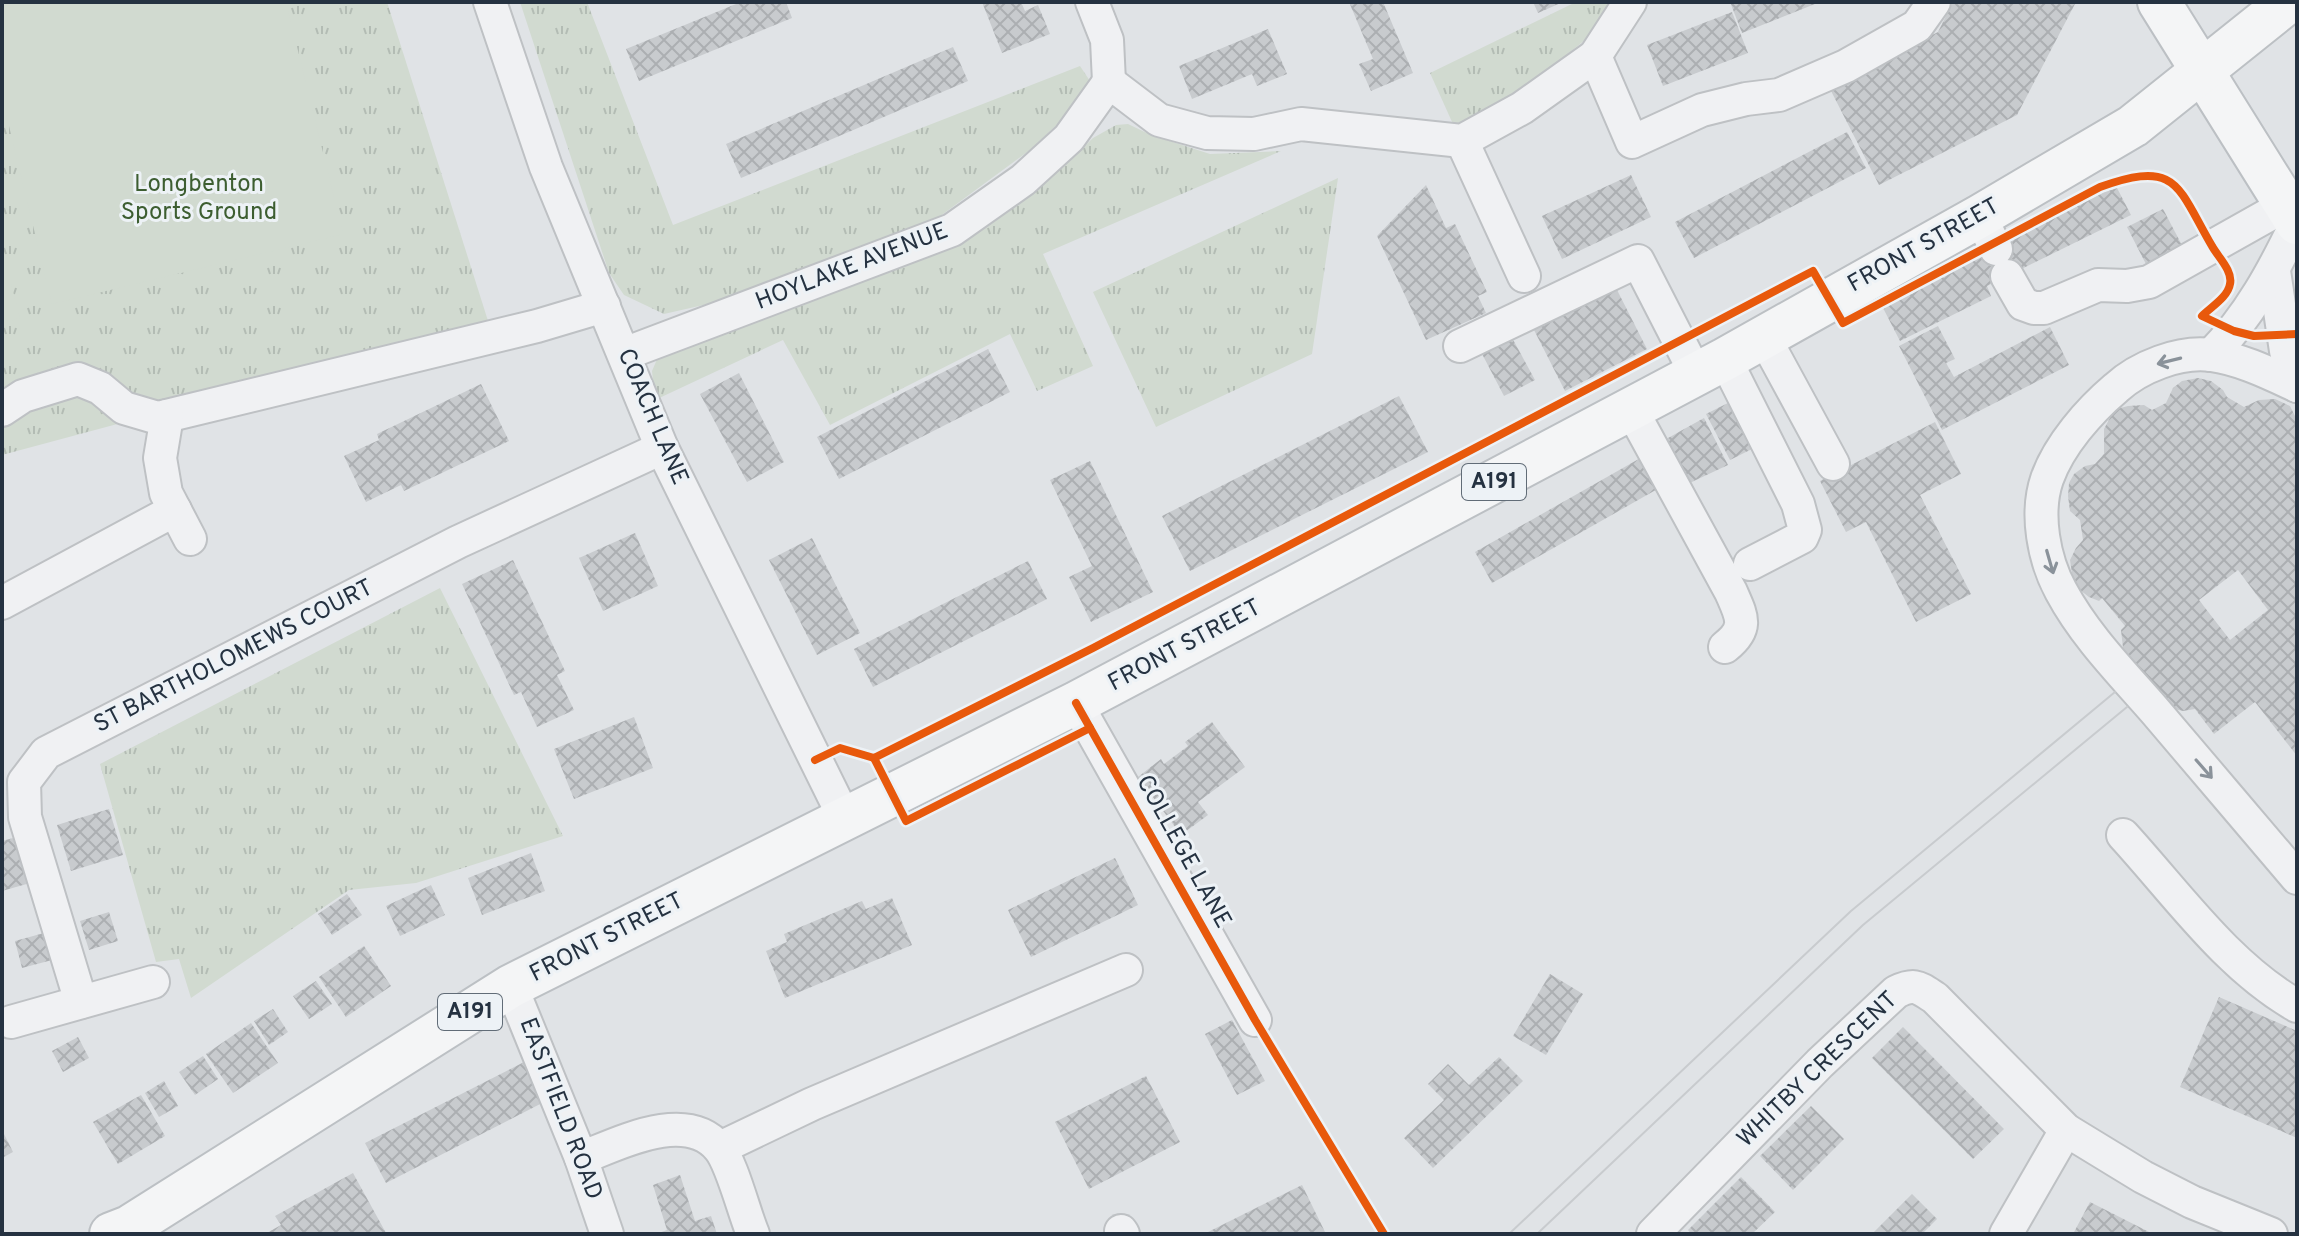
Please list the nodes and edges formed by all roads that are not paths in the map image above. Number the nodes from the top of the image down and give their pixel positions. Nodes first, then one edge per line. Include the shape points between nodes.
1 (490, 2) edge
2 (1092, 2) edge
3 (1630, 2) edge
4 (1934, 2) edge
5 (2159, 2) edge
6 (2273, 14) edge
7 (1595, 56) junction
8 (2202, 73) junction
9 (1109, 82) junction
10 (1462, 141) junction
11 (2293, 217) edge
12 (1994, 247) junction
13 (2274, 271) junction
14 (1524, 276) dead end
15 (604, 306) junction
16 (1764, 337) junction
17 (1460, 346) dead end
18 (624, 354) junction
19 (2211, 355) junction
20 (1711, 366) junction
21 (2297, 386) edge
22 (1631, 409) junction
23 (2, 410) edge
24 (167, 416) junction
25 (662, 448) junction
26 (1833, 464) dead end
27 (175, 510) junction
28 (190, 539) dead end
29 (1750, 564) dead end
30 (2, 603) edge
31 (1725, 647) dead end
32 (1076, 703) junction
33 (845, 819) junction
34 (2123, 835) dead end
35 (2297, 878) edge
36 (1126, 970) dead end
37 (153, 982) dead end
38 (511, 986) junction
39 (81, 1002) junction
40 (2297, 1006) edge
41 (1255, 1020) dead end
42 (11, 1022) dead end
43 (2066, 1130) junction
44 (720, 1148) junction
45 (581, 1158) junction
46 (125, 1232) edge
47 (607, 1234) edge
48 (753, 1234) edge
49 (1653, 1234) edge
50 (2006, 1234) edge
51 (2271, 1234) edge

1 - 15 street, COACH LANE via 546,167
2 - 9 street via 1107,40
3 - 7 street
4 - 7 street via 1917,26 1846,66 1779,95 1702,110 1626,146
5 - 8 main road
6 - 8 main road, FRONT STREET
7 - 10 street via 1522,108
8 - 11 main road
8 - 12 main road, FRONT STREET / A191
9 - 10 street via 1159,120 1207,133 1254,134 1301,124
9 - 18 street, HOYLAKE AVENUE via 1069,138 1023,180 952,230
10 - 14 street
11 - 12 street via 2149,282 2098,285 2052,306 2034,308 2023,304
11 - 13 street
12 - 16 main road, FRONT STREET / A191
13 - 19 street
13 - 21 street
15 - 18 street, COACH LANE
15 - 24 street
16 - 20 main road, FRONT STREET / A191
16 - 26 street
17 - 20 street via 1638,261
18 - 25 street, COACH LANE
19 - 21 street
19 -> 35 street via 2157,364 2120,384 2093,410 2047,478 2044,538 2062,593 2113,663
20 - 22 main road, FRONT STREET / A191
20 - 29 street via 1798,504 1805,530 1802,537
22 - 31 street via 1739,610 1739,636
22 - 32 main road, FRONT STREET / A191
23 - 24 street via 23,396 78,379 100,388 124,408
24 - 27 street via 160,458
25 - 33 street, COACH LANE
25 - 39 street, ST BARTHOLOMEWS COURT via 458,542 46,753 24,782 25,817
27 - 28 street
27 - 30 street
32 - 33 main road, FRONT STREET / A191
32 - 41 street, COLLEGE LANE
33 - 38 main road, FRONT STREET / A191
34 - 40 street via 2219,943
36 - 44 street
37 - 39 street
38 - 45 street, EASTFIELD ROAD
38 - 46 main road, FRONT STREET / A191
39 - 42 street
43 - 49 street, WHITBY CRESCENT via 1935,998 1908,986 1820,1063
43 - 50 street
43 - 51 street, WHITBY CRESCENT via 2192,1202
44 - 45 street via 693,1132 662,1130
44 - 48 street
45 - 47 street, EASTFIELD ROAD

